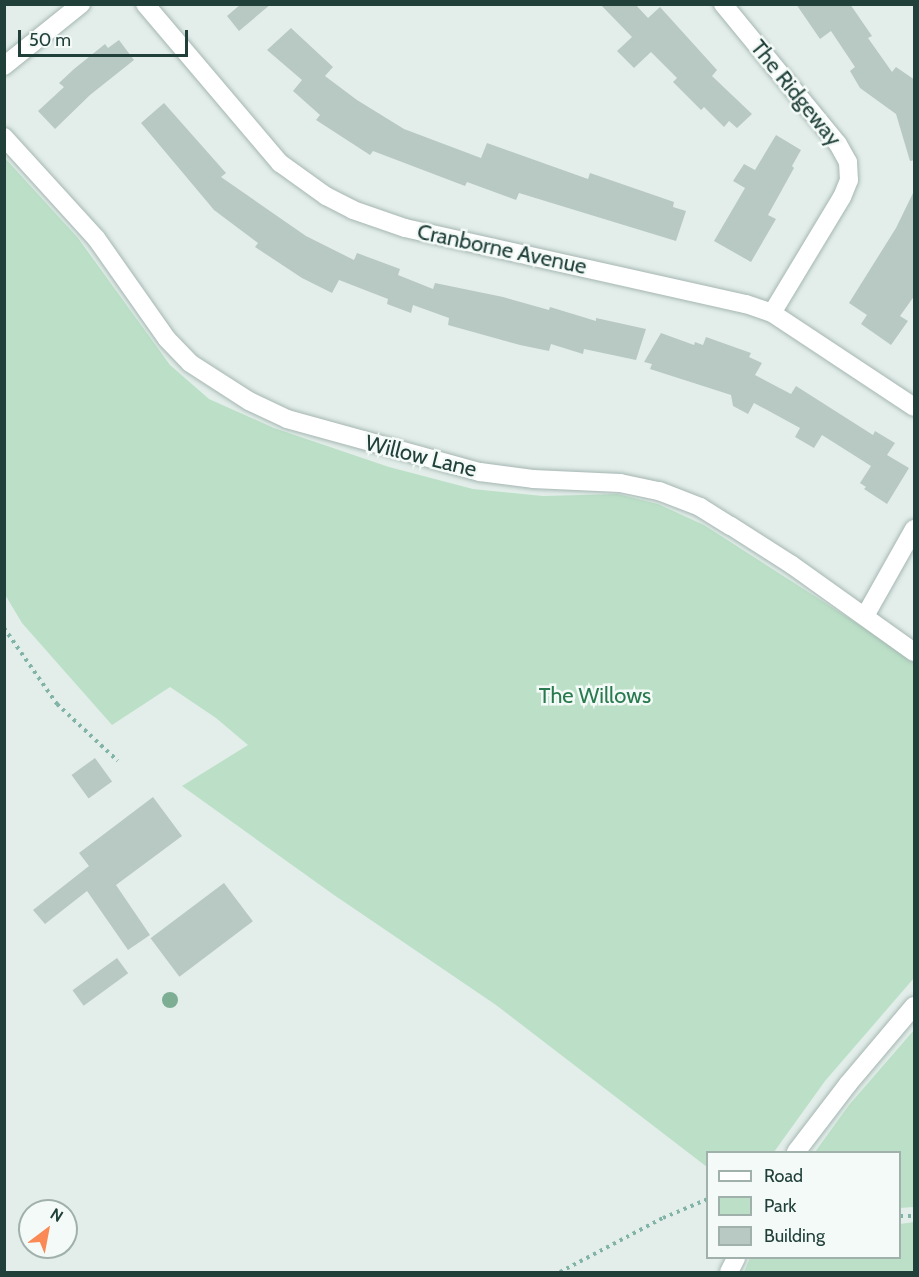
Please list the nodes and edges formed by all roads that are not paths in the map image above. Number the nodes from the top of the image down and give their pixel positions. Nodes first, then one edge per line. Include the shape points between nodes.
1 (81, 4) edge
2 (146, 4) edge
3 (723, 4) edge
4 (4, 66) edge
5 (4, 137) edge
6 (772, 313) junction
7 (915, 407) edge
8 (915, 529) edge
9 (865, 616) junction
10 (915, 652) edge
11 (915, 1006) edge
12 (797, 1151) edge

1 - 4 street
2 - 6 street, Cranborne Avenue via 280,163 353,210 405,228
3 - 6 street, The Ridgeway via 838,144 848,162 849,180 842,197
5 - 9 street, Willow Lane via 96,238 167,339 190,363 249,401 287,419 480,472 620,483 659,491 700,507
6 - 7 street, Cranborne Avenue
8 - 9 street
9 - 10 street, Willow Lane
11 - 12 street

